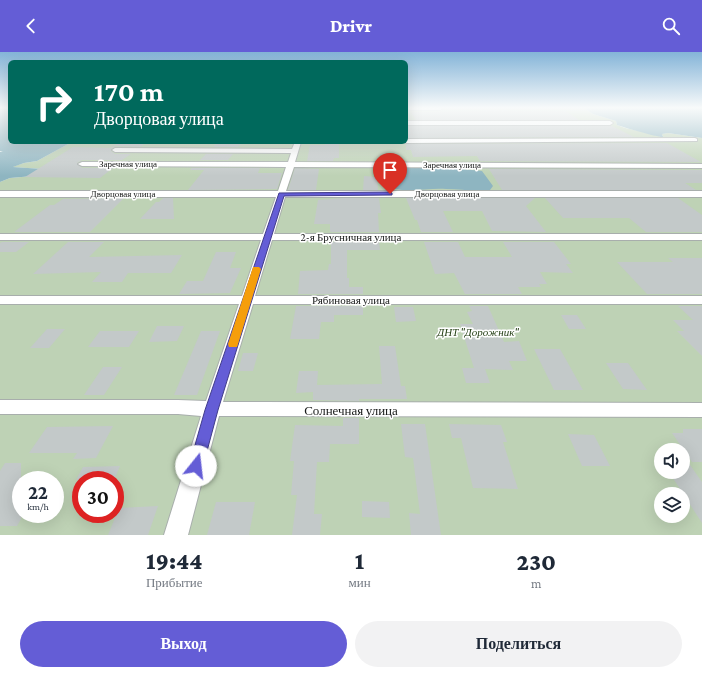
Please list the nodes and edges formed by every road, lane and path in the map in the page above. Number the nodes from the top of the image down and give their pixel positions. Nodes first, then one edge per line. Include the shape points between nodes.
1 (696, 140) dead end
2 (408, 141) edge
3 (115, 150) dead end
4 (294, 152) edge
5 (82, 164) dead end
6 (702, 166) edge
7 (0, 194) edge
8 (281, 194) junction
9 (702, 194) edge
10 (0, 237) edge
11 (267, 237) junction
12 (702, 237) edge
13 (0, 300) edge
14 (247, 300) junction
15 (702, 300) edge
16 (0, 407) edge
17 (212, 410) junction
18 (702, 410) edge
19 (176, 535) edge

1 - 2 street
3 - 4 street
4 - 5 street, Заречная улица
4 - 6 street, Заречная улица
4 - 8 street
7 - 8 street, Дворцовая улица
8 - 9 street, Дворцовая улица
8 - 11 street
10 - 11 street, 2-я Брусничная улица
11 - 12 street, 2-я Брусничная улица
11 - 14 street
13 - 14 street, Рябиновая улица
14 - 15 street, Рябиновая улица
14 - 17 street
16 - 17 street, Солнечная улица via 178,407
17 - 18 street, Солнечная улица
17 - 19 street

